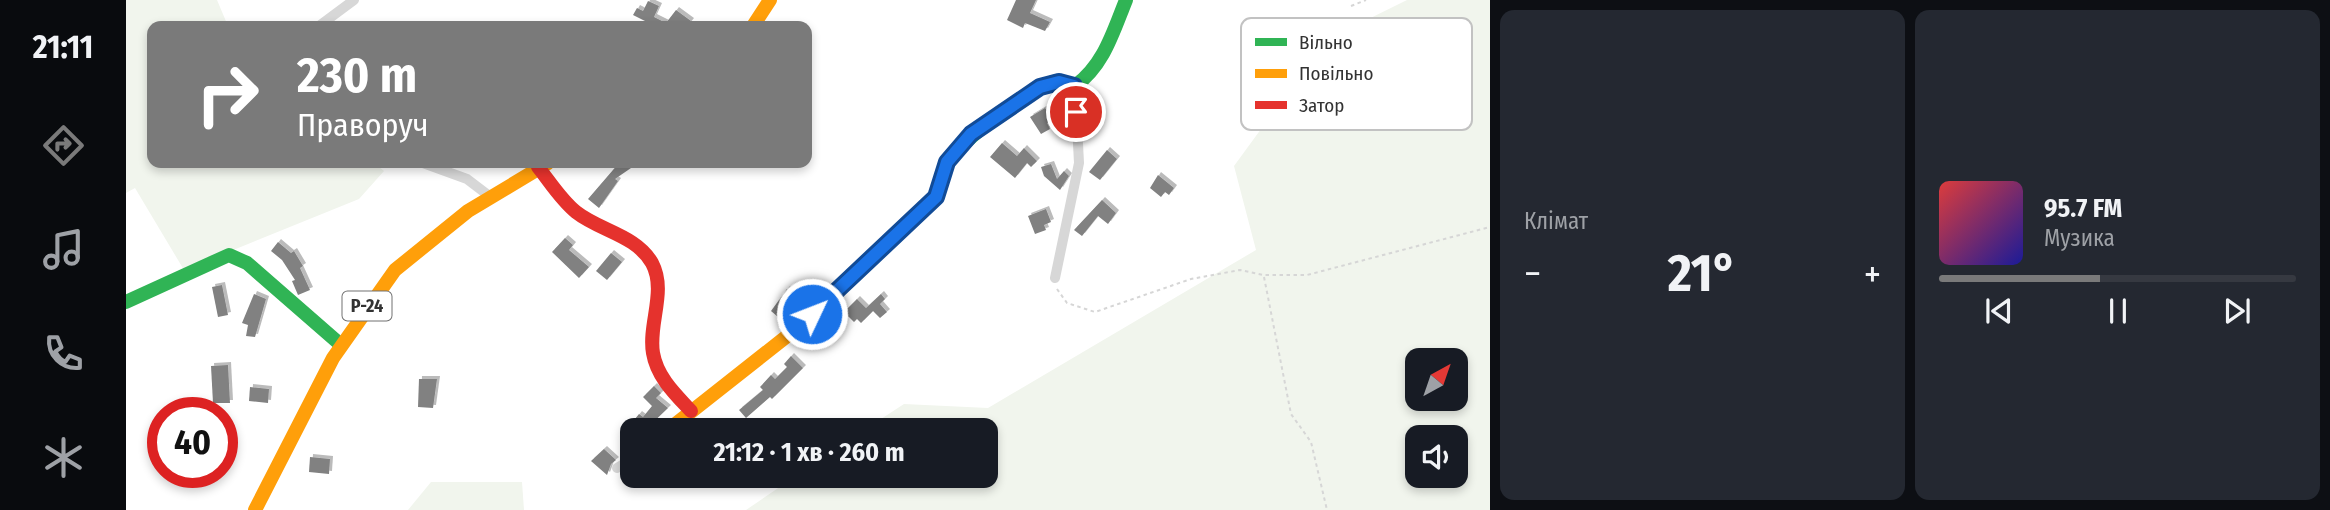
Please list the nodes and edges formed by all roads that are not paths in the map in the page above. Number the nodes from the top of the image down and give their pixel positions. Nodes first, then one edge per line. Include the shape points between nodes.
1 (355, 0) edge
2 (770, 0) edge
3 (1126, 0) edge
4 (326, 21) edge
5 (756, 21) edge
6 (1074, 86) junction
7 (437, 168) edge
8 (538, 168) edge
9 (545, 168) edge
10 (488, 195) junction
11 (1055, 278) road end
12 (126, 302) edge
13 (341, 345) junction
14 (691, 411) junction
15 (682, 418) edge
16 (620, 466) edge
17 (617, 468) dead end
18 (255, 510) edge

1 - 4 street
2 - 5 street
3 - 6 street via 1091,76
6 - 11 street via 1079,163
6 - 14 street via 1059,82 1040,87 971,134 947,162 936,197 796,329
7 - 10 street via 467,179
8 - 10 street, Р-24
9 - 14 street via 576,212 638,247 652,263 657,282 652,351 671,390
10 - 13 street, Р-24 via 393,272
12 - 13 street via 229,255 247,263
13 - 18 street, Р-24
14 - 15 street
16 - 17 street

